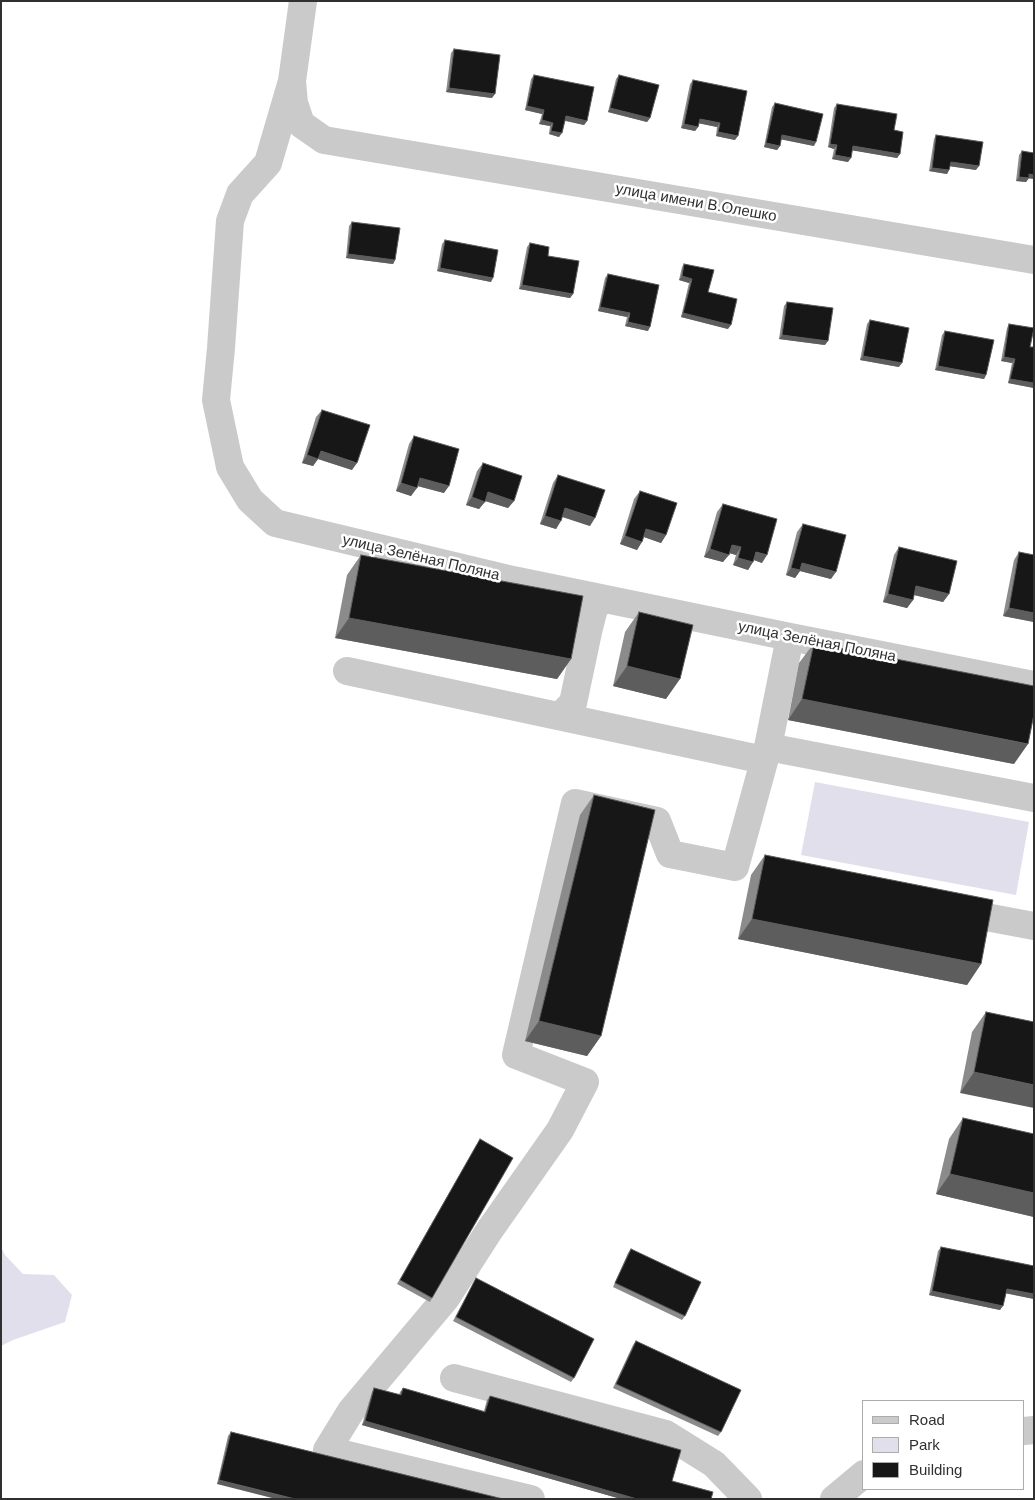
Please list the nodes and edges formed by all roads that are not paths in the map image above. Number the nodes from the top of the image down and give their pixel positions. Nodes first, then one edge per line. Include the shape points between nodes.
1 (303, 1) edge
2 (292, 81) junction
3 (1034, 260) edge
4 (599, 598) junction
5 (790, 637) junction
6 (347, 671) dead end
7 (1034, 685) edge
8 (560, 716) junction
9 (766, 753) junction
10 (1034, 798) edge
11 (928, 905) edge
12 (1034, 926) edge
13 (454, 1378) dead end
14 (862, 1476) edge
15 (531, 1499) edge
16 (748, 1499) edge
17 (834, 1499) edge

1 - 2 street
2 - 3 street, улица имени В.Олешко via 301,124 324,140
2 - 4 street, улица Зелёная Поляна via 268,163 240,194 230,221 216,400 230,467 250,500 275,523
4 - 5 street, улица Зелёная Поляна
4 - 8 street via 588,632 573,703
5 - 7 street, улица Зелёная Поляна
5 - 9 street
6 - 8 street
8 - 9 street
9 - 10 street
9 - 15 street via 744,869 670,854 657,821 575,803 516,1055 585,1082 560,1130 446,1298 351,1411 327,1450
11 - 12 street
13 - 16 street via 666,1434 714,1464
14 - 17 street

